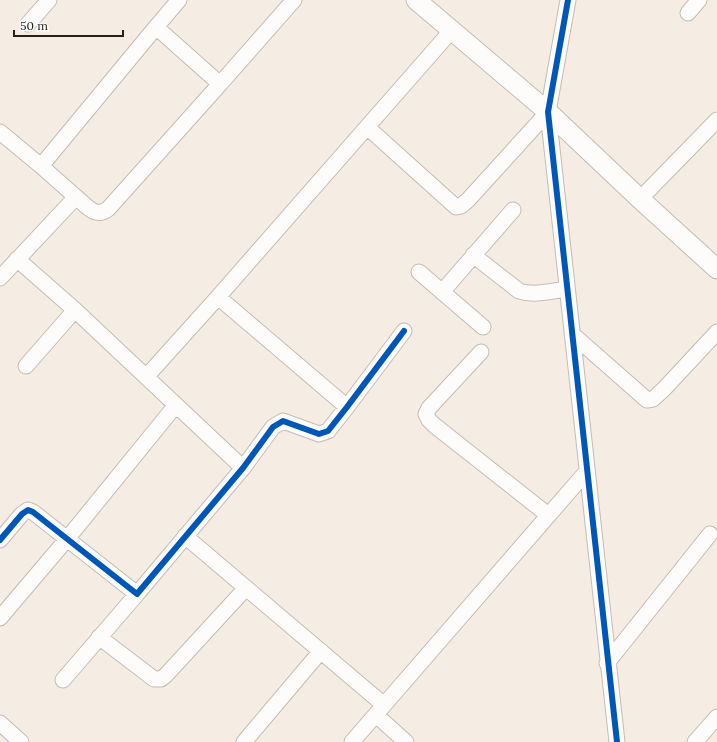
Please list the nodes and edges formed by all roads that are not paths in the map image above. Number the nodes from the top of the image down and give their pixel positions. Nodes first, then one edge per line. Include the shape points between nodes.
1 (49, 0) edge
2 (179, 0) edge
3 (294, 0) edge
4 (416, 0) edge
5 (568, 0) edge
6 (699, 0) edge
7 (688, 13) dead end
8 (28, 24) dead end
9 (156, 27) junction
10 (452, 30) junction
11 (220, 84) junction
12 (548, 112) junction
13 (717, 120) edge
14 (367, 127) junction
15 (0, 132) edge
16 (41, 166) junction
17 (76, 196) junction
18 (640, 200) junction
19 (513, 210) dead end
20 (473, 255) junction
21 (17, 259) junction
22 (717, 269) edge
23 (419, 272) dead end
24 (0, 278) edge
25 (567, 289) junction
26 (442, 292) junction
27 (218, 297) junction
28 (75, 310) junction
29 (483, 327) dead end
30 (404, 331) dead end
31 (717, 332) edge
32 (572, 334) junction
33 (481, 352) dead end
34 (26, 366) dead end
35 (146, 377) junction
36 (176, 405) junction
37 (347, 408) junction
38 (243, 468) junction
39 (587, 470) junction
40 (548, 515) junction
41 (715, 534) edge
42 (185, 536) junction
43 (67, 539) junction
44 (0, 540) edge
45 (246, 588) junction
46 (137, 594) junction
47 (0, 618) edge
48 (100, 637) junction
49 (321, 651) junction
50 (607, 662) junction
51 (63, 680) dead end
52 (380, 710) junction
53 (717, 717) edge
54 (0, 723) edge
55 (615, 740) edge
56 (21, 742) edge
57 (244, 742) edge
58 (352, 742) edge
59 (406, 742) edge
60 (695, 742) edge

1 - 8 street
2 - 9 street
3 - 11 street
4 - 10 street
5 - 12 street
6 - 7 street
9 - 11 street
9 - 16 street
10 - 12 street
10 - 14 street
11 - 17 street via 103,213 95,212
12 - 14 street via 468,200 456,208
12 - 18 street
12 - 25 street
13 - 18 street
14 - 27 street
15 - 16 street
16 - 17 street
17 - 21 street
18 - 22 street
19 - 20 street
20 - 25 street via 519,292 534,294
20 - 26 street
21 - 24 street
21 - 28 street
23 - 26 street
25 - 32 street
26 - 29 street
27 - 35 street
27 - 37 street
28 - 34 street
28 - 35 street
30 - 37 street
31 - 32 street via 664,389 653,399 646,400
32 - 39 street
33 - 40 street via 426,414 429,420
35 - 36 street
36 - 38 street
36 - 43 street
37 - 38 street via 328,431 319,434 283,421 273,427
38 - 42 street
39 - 40 street
39 - 50 street
40 - 52 street
41 - 50 street
42 - 45 street
42 - 46 street
43 - 44 street via 28,510
43 - 46 street
43 - 47 street
45 - 48 street via 161,680 154,679
45 - 49 street
46 - 48 street
48 - 51 street
49 - 52 street
49 - 57 street
50 - 55 street
52 - 58 street
52 - 59 street
53 - 60 street
54 - 56 street

